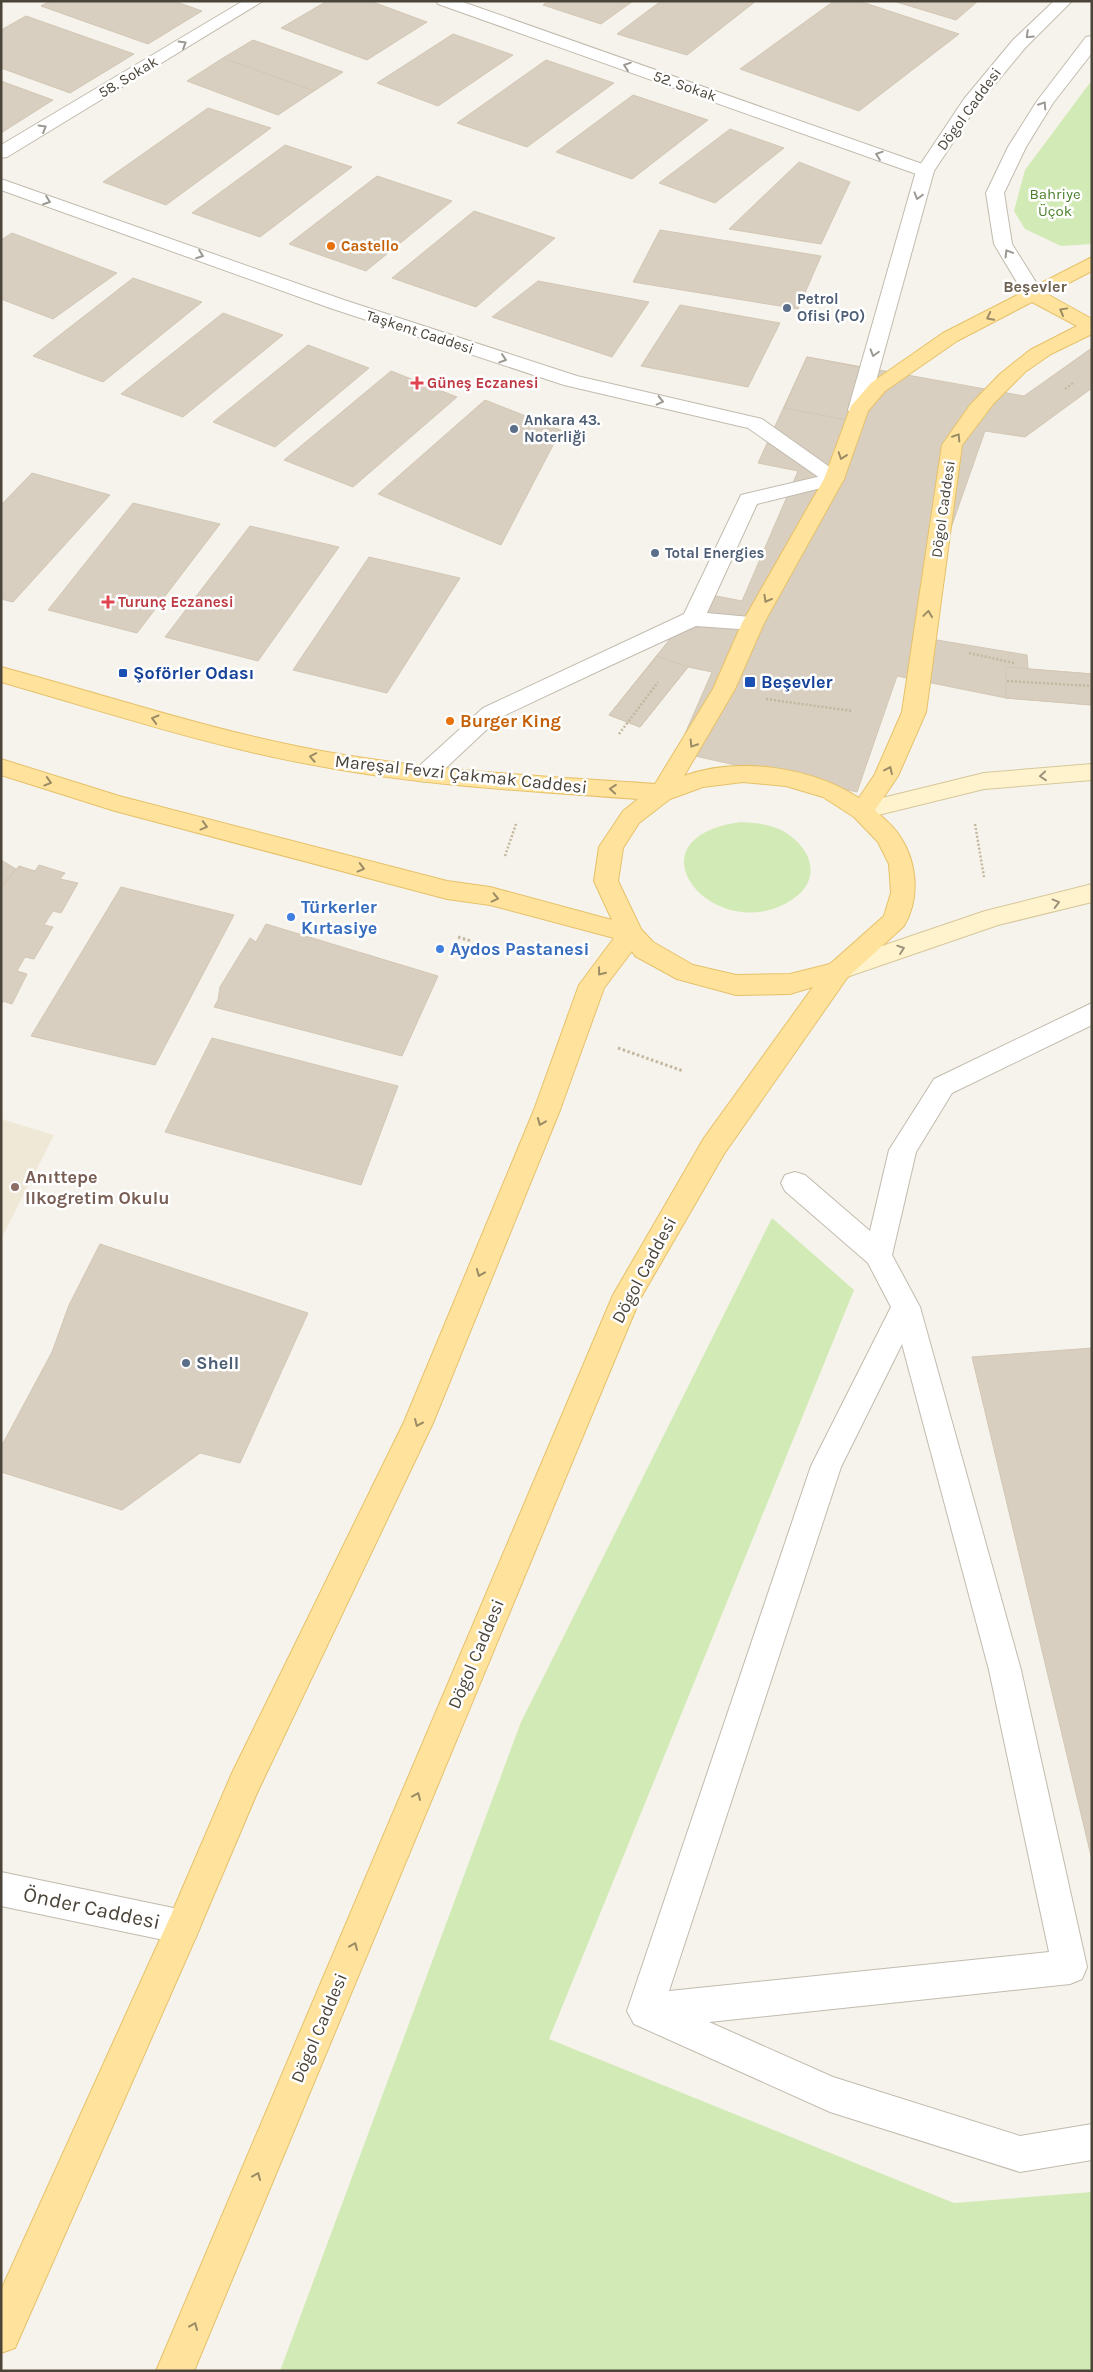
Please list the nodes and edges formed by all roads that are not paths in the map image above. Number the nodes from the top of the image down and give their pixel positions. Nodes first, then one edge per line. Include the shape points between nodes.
1 (254, 1) edge
2 (444, 1) edge
3 (1064, 1) edge
4 (1092, 41) edge
5 (1, 153) edge
6 (925, 171) junction
7 (1, 184) edge
8 (1092, 264) edge
9 (1034, 295) junction
10 (1092, 326) edge
11 (858, 410) junction
12 (834, 479) junction
13 (694, 619) junction
14 (754, 623) junction
15 (1, 674) edge
16 (1, 767) edge
17 (1092, 772) edge
18 (425, 774) junction
19 (662, 793) junction
20 (862, 811) junction
21 (1092, 893) edge
22 (631, 934) junction
23 (838, 971) junction
24 (1092, 1012) edge
25 (796, 1183) dead end
26 (878, 1254) junction
27 (906, 1307) junction
28 (1, 1889) edge
29 (183, 1927) junction
30 (645, 2011) junction
31 (1092, 2142) edge
32 (1, 2334) edge
33 (175, 2371) edge

5 -> 1 street, 58. Sokak
6 -> 2 street, 52. Sokak
3 -> 6 street, Dögol Caddesi via 1020,44 970,103
9 -> 4 street via 1003,244 995,193 1017,147 1046,101
6 -> 11 street, Dögol Caddesi
7 -> 12 street, Taşkent Caddesi via 337,304 571,381 755,422
8 - 9 main road
10 -> 9 main road, Dögol Caddesi
9 -> 11 main road, Dögol Caddesi via 950,337 878,387
20 -> 10 main road, Dögol Caddesi via 886,776 914,712 952,445 968,420 995,389 1031,359
11 -> 12 main road, Dögol Caddesi
12 - 13 street via 748,500
12 -> 14 main road, Dögol Caddesi
13 - 14 street
13 - 18 street via 492,713
14 -> 19 main road, Dögol Caddesi via 724,689
18 -> 15 main road, Mareşal Fevzi Çakmak Caddesi via 317,758 212,736
16 -> 22 main road via 115,803 447,890 490,896
17 -> 20 main road via 984,781
19 -> 18 main road, Mareşal Fevzi Çakmak Caddesi
19 - 20 main road via 700,779 743,774 786,778 831,791
19 - 22 main road via 631,817 611,847 606,881
20 - 23 main road via 888,838 901,864 903,893 894,920
23 -> 21 main road via 994,917
22 - 23 main road via 644,949 686,972 736,985 790,984
22 -> 29 main road via 592,985 547,1110 418,1423 244,1784
33 -> 23 main road, Dögol Caddesi via 627,1295 714,1146
24 - 26 street via 943,1086 903,1150
25 - 26 street
26 - 27 street
27 - 30 street via 826,1466
27 - 30 street via 1005,1670 1070,1967
28 - 29 street, Önder Caddesi
29 - 32 main road
30 - 31 street via 830,2094 1020,2154

